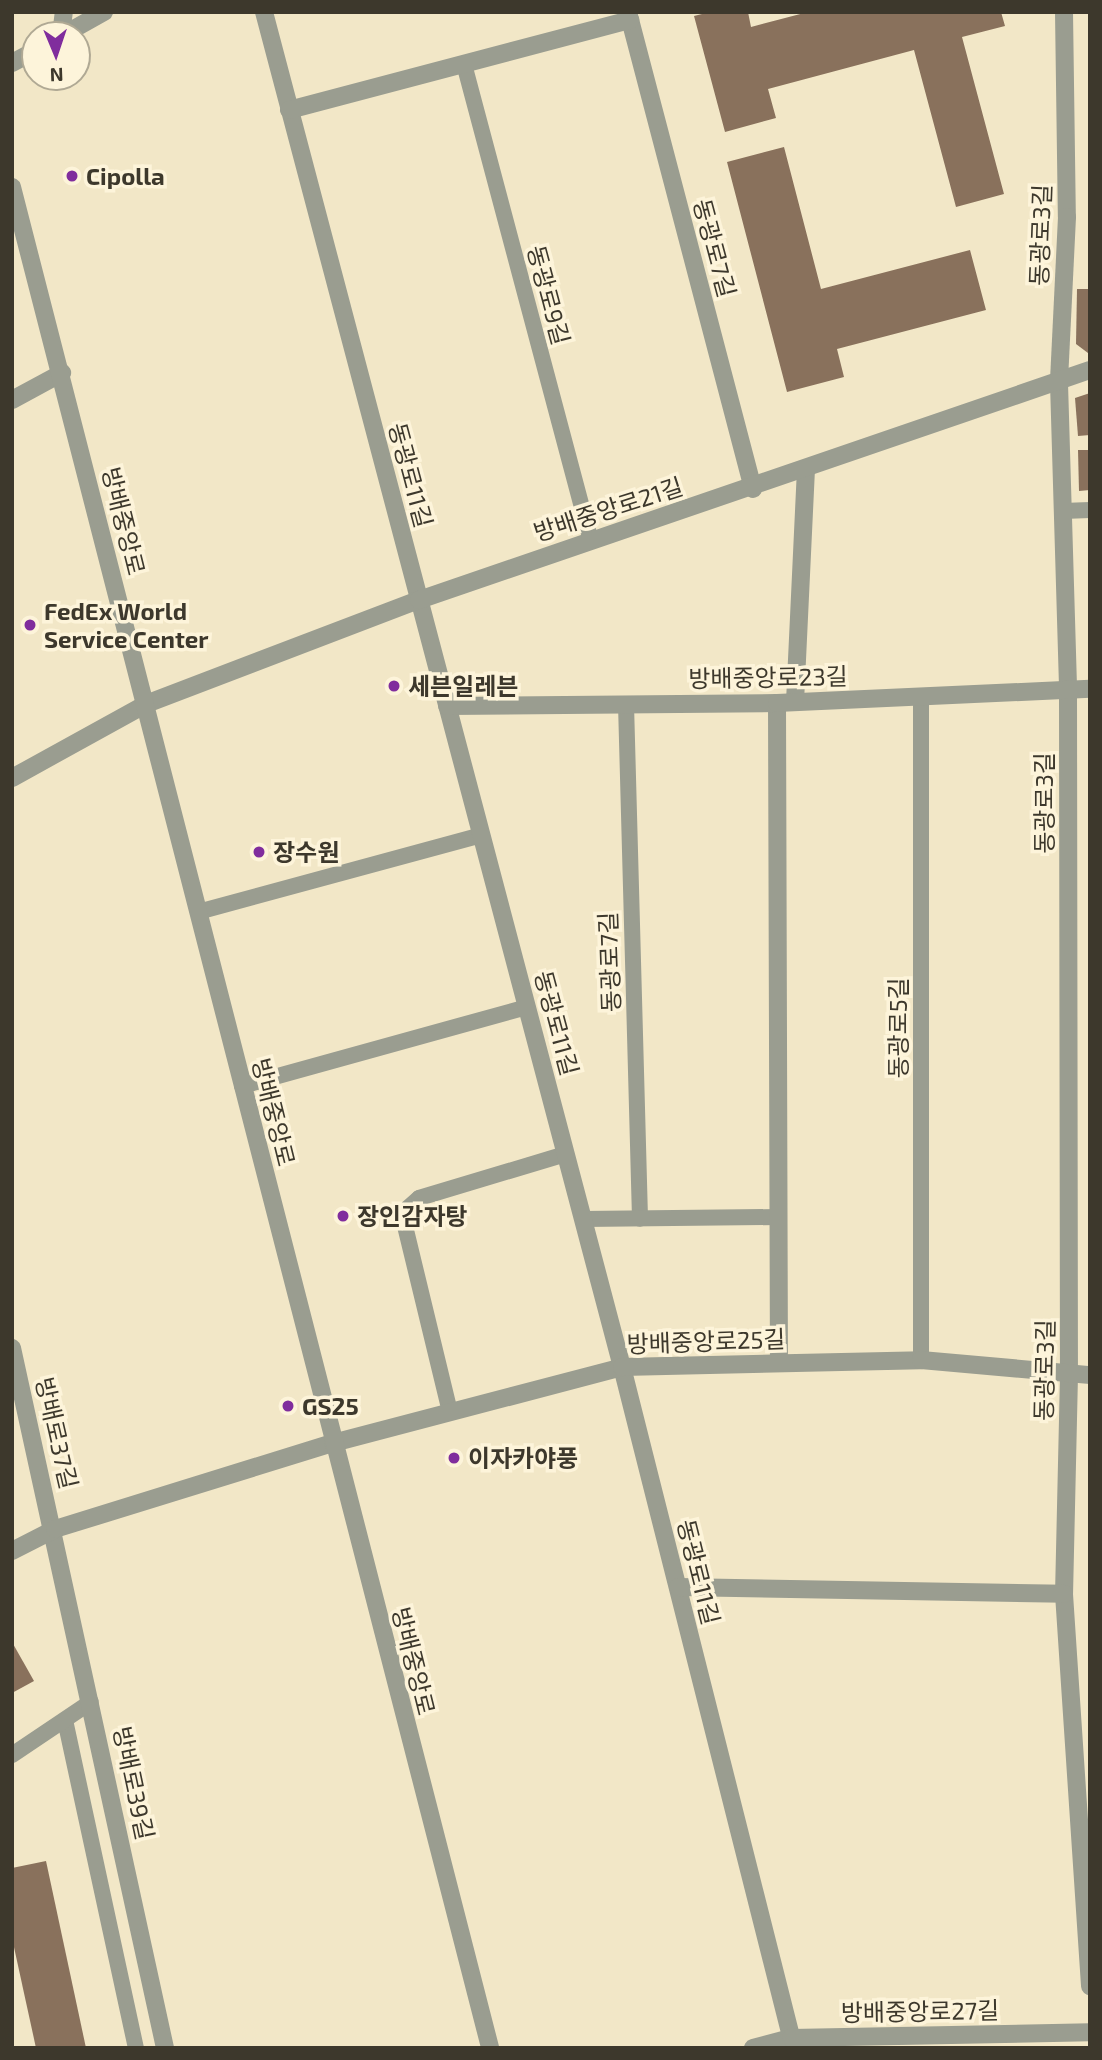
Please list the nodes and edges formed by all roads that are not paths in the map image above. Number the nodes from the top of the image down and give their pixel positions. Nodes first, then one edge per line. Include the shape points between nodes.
1 (104, 12) edge
2 (264, 12) edge
3 (1064, 12) edge
4 (629, 16) edge
5 (88, 21) edge
6 (464, 64) junction
7 (289, 110) junction
8 (12, 187) edge
9 (1090, 370) edge
10 (62, 373) junction
11 (1059, 383) junction
12 (12, 400) edge
13 (806, 471) junction
14 (753, 489) junction
15 (1090, 510) edge
16 (1063, 511) junction
17 (590, 537) junction
18 (419, 600) junction
19 (1068, 689) junction
20 (1090, 689) edge
21 (921, 696) junction
22 (786, 703) junction
23 (146, 704) junction
24 (626, 704) junction
25 (447, 706) junction
26 (12, 778) edge
27 (481, 835) junction
28 (198, 912) junction
29 (527, 1007) junction
30 (242, 1086) junction
31 (566, 1154) junction
32 (779, 1217) junction
33 (583, 1219) junction
34 (640, 1219) junction
35 (12, 1348) edge
36 (921, 1360) junction
37 (779, 1363) junction
38 (622, 1367) junction
39 (1069, 1375) junction
40 (1090, 1375) edge
41 (450, 1412) junction
42 (333, 1443) junction
43 (55, 1529) junction
44 (12, 1551) edge
45 (678, 1587) junction
46 (1063, 1594) junction
47 (92, 1702) junction
48 (65, 1720) junction
49 (12, 1755) edge
50 (1090, 1986) edge
51 (1090, 2032) edge
52 (793, 2043) edge
53 (136, 2048) edge
54 (165, 2048) edge
55 (490, 2048) edge
56 (753, 2048) edge

1 - 5 street
2 - 7 street, 동광로11길
3 - 11 street, 동광로3길 via 1067,217
4 - 6 street, 동광로7길
4 - 14 street, 동광로7길
6 - 7 street, 동광로7길
6 - 17 lane, 동광로9길
7 - 18 street, 동광로11길
8 - 10 street, 방배중앙로
9 - 11 street, 방배중앙로21길
10 - 12 street
10 - 23 street, 방배중앙로
11 - 13 street, 방배중앙로21길
11 - 16 street, 동광로3길
13 - 14 street, 방배중앙로21길
13 - 22 street
14 - 17 street, 방배중앙로21길
15 - 16 lane
16 - 19 street, 동광로3길
17 - 18 street, 방배중앙로21길
18 - 23 street, 방배중앙로21길
18 - 25 street, 동광로11길
19 - 20 street, 방배중앙로23길
19 - 21 street, 방배중앙로23길
19 - 39 street, 동광로3길
21 - 22 street, 방배중앙로23길
21 - 36 lane, 동광로5길
22 - 24 street, 방배중앙로23길
22 - 32 street
23 - 26 street
23 - 28 street, 방배중앙로
24 - 25 street, 방배중앙로23길
24 - 34 lane, 동광로7길
25 - 27 street, 동광로11길
27 - 28 lane
27 - 29 street, 동광로11길
28 - 30 street, 방배중앙로
29 - 30 lane
29 - 31 street, 동광로11길
30 - 42 street, 방배중앙로
31 - 33 street, 동광로11길
31 - 41 lane via 419,1198 402,1213
32 - 34 lane
32 - 37 street
33 - 34 lane
33 - 38 street, 동광로11길
35 - 43 street, 방배로37길
36 - 37 street, 방배중앙로25길
36 - 39 street, 방배중앙로25길
37 - 38 street, 방배중앙로25길
38 - 41 street, 방배중앙로25길
38 - 45 street, 동광로11길
39 - 40 street, 방배중앙로25길
39 - 46 street, 동광로3길
41 - 42 street, 방배중앙로25길
42 - 43 street
42 - 55 street, 방배중앙로
43 - 44 street
43 - 47 street, 방배로39길
45 - 46 street
45 - 52 street, 동광로11길
46 - 50 street, 동광로3길
47 - 48 lane
47 - 54 street, 방배로39길
48 - 49 lane
48 - 53 lane
51 - 52 street, 방배중앙로27길
52 - 56 street, 방배중앙로27길

